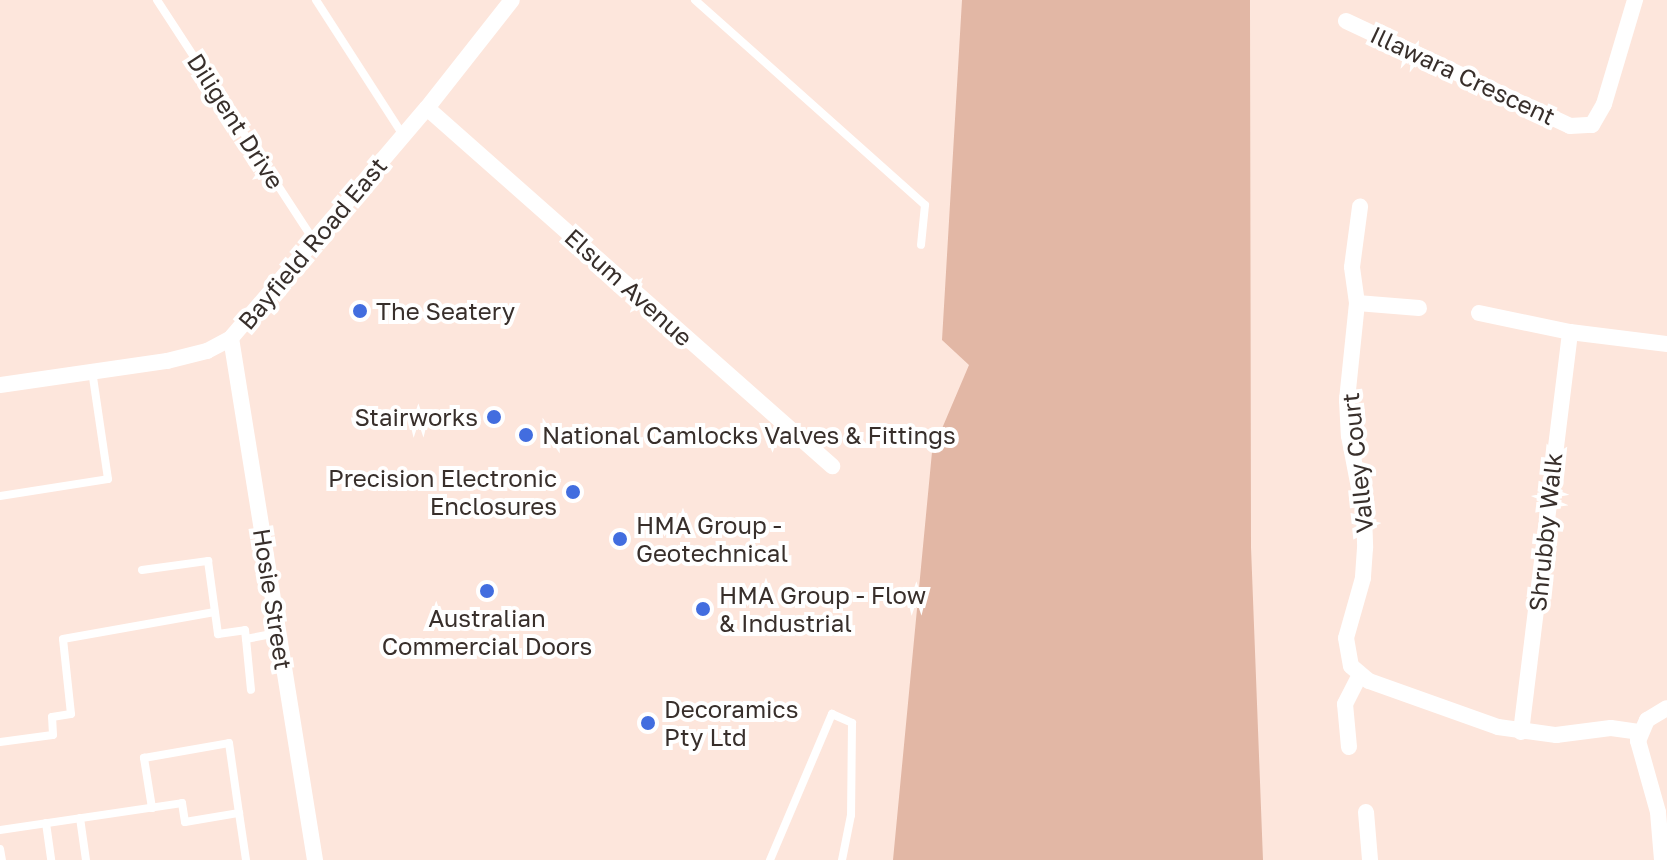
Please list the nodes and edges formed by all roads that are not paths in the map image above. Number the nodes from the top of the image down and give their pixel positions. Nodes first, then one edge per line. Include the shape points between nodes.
1 (157, 0) edge
2 (316, 0) edge
3 (512, 0) edge
4 (695, 0) edge
5 (1635, 0) edge
6 (1346, 21) dead end
7 (427, 108) junction
8 (403, 135) junction
9 (1360, 207) dead end
10 (315, 242) junction
11 (921, 245) dead end
12 (1357, 303) junction
13 (1419, 308) dead end
14 (1479, 313) dead end
15 (1570, 332) junction
16 (231, 338) junction
17 (1667, 344) edge
18 (92, 371) junction
19 (0, 385) edge
20 (832, 466) dead end
21 (0, 496) edge
22 (142, 570) dead end
23 (215, 612) junction
24 (279, 633) junction
25 (246, 639) junction
26 (1359, 676) junction
27 (251, 690) dead end
28 (1667, 708) edge
29 (1521, 732) junction
30 (1639, 732) junction
31 (0, 742) edge
32 (1349, 747) dead end
33 (152, 808) junction
34 (1366, 812) dead end
35 (239, 813) junction
36 (80, 818) junction
37 (46, 823) junction
38 (0, 830) edge
39 (0, 849) edge
40 (1664, 858) edge
41 (2, 860) edge
42 (51, 860) edge
43 (86, 860) edge
44 (246, 860) edge
45 (315, 860) edge
46 (770, 860) edge
47 (842, 860) edge
48 (1370, 860) edge

1 - 10 lane, Diligent Drive
2 - 8 lane
3 - 7 street, Bayfield Road East
4 - 11 lane via 925,205
5 - 6 street, Illawara Crescent via 1604,104 1592,125 1570,126
7 - 8 street, Bayfield Road East
7 - 20 street, Elsum Avenue
8 - 10 street, Bayfield Road East
9 - 12 street, Valley Court via 1352,267
10 - 16 street, Bayfield Road East
12 - 13 street
12 - 26 street, Valley Court via 1347,400 1365,548 1346,653
14 - 15 street
15 - 17 street
15 - 29 street, Shrubby Walk
16 - 18 street, Bayfield Road East via 207,351
16 - 24 street, Hosie Street
18 - 19 street, Bayfield Road East
18 - 21 lane via 108,479
22 - 23 lane via 208,561
23 - 25 lane via 218,634 245,630
23 - 31 lane via 63,639 71,714 52,717 53,735
24 - 25 lane
24 - 45 street, Hosie Street
25 - 27 lane
26 - 29 street
26 - 32 street via 1345,704
28 - 30 street
29 - 30 street
30 - 40 street
33 - 35 lane via 182,803 185,822
33 - 35 lane via 144,758 229,743
33 - 36 lane
34 - 48 street
35 - 44 lane
36 - 37 lane
36 - 43 lane
37 - 38 lane
37 - 42 lane
39 - 41 lane
46 - 47 lane via 832,714 852,723 851,815

